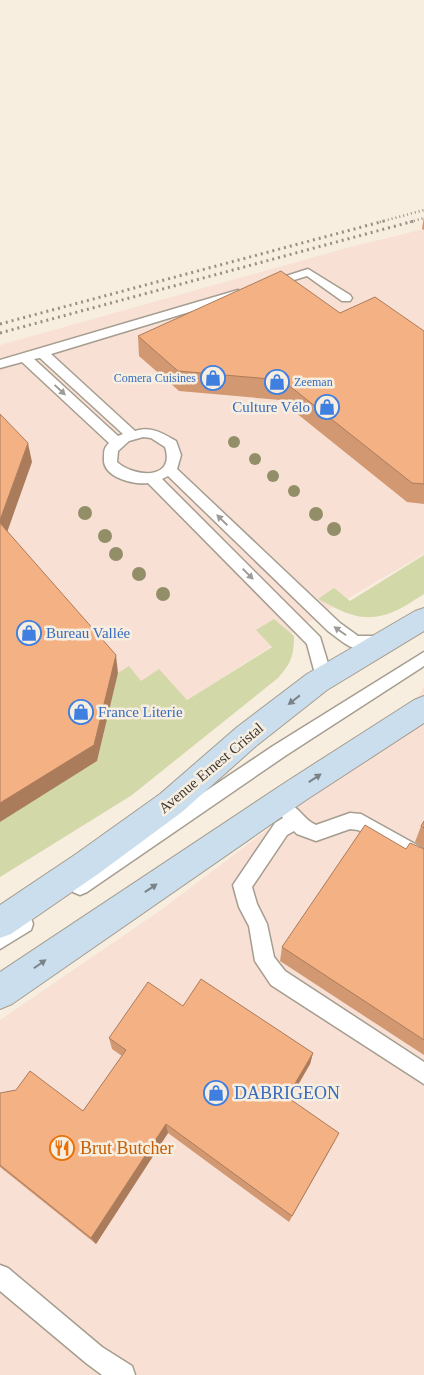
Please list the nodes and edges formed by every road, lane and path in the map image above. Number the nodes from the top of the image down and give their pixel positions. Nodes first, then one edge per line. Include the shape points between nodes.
1 (346, 298) dead end
2 (42, 353) junction
3 (24, 357) junction
4 (0, 364) edge
5 (132, 435) junction
6 (116, 442) junction
7 (169, 469) junction
8 (152, 478) junction
9 (424, 618) edge
10 (386, 642) junction
11 (424, 658) edge
12 (317, 682) junction
13 (424, 708) edge
14 (287, 811) junction
15 (424, 859) edge
16 (0, 923) edge
17 (0, 940) edge
18 (0, 992) edge
19 (424, 1074) edge
20 (0, 1276) edge
21 (123, 1375) edge

1 - 2 lane via 308,272
2 - 3 lane
2 - 5 lane
3 - 4 lane
3 -> 6 lane
5 - 6 lane
5 - 7 lane via 154,434 171,444 175,456
6 - 8 lane via 109,456 115,470 131,478
7 - 8 lane
10 -> 7 lane via 355,642 334,627
8 -> 12 lane via 314,641 322,670
9 - 10 main road, Avenue Ernest Cristal
10 - 12 main road, Avenue Ernest Cristal
11 - 17 lane
12 -> 16 main road, Avenue Ernest Cristal via 246,737 171,803
14 -> 13 main road
14 - 15 lane via 303,828 316,832 350,821 361,822
18 -> 14 main road via 110,915
14 - 19 lane via 281,829 242,885 248,908 258,924 265,961 278,978
20 - 21 lane via 94,1355

